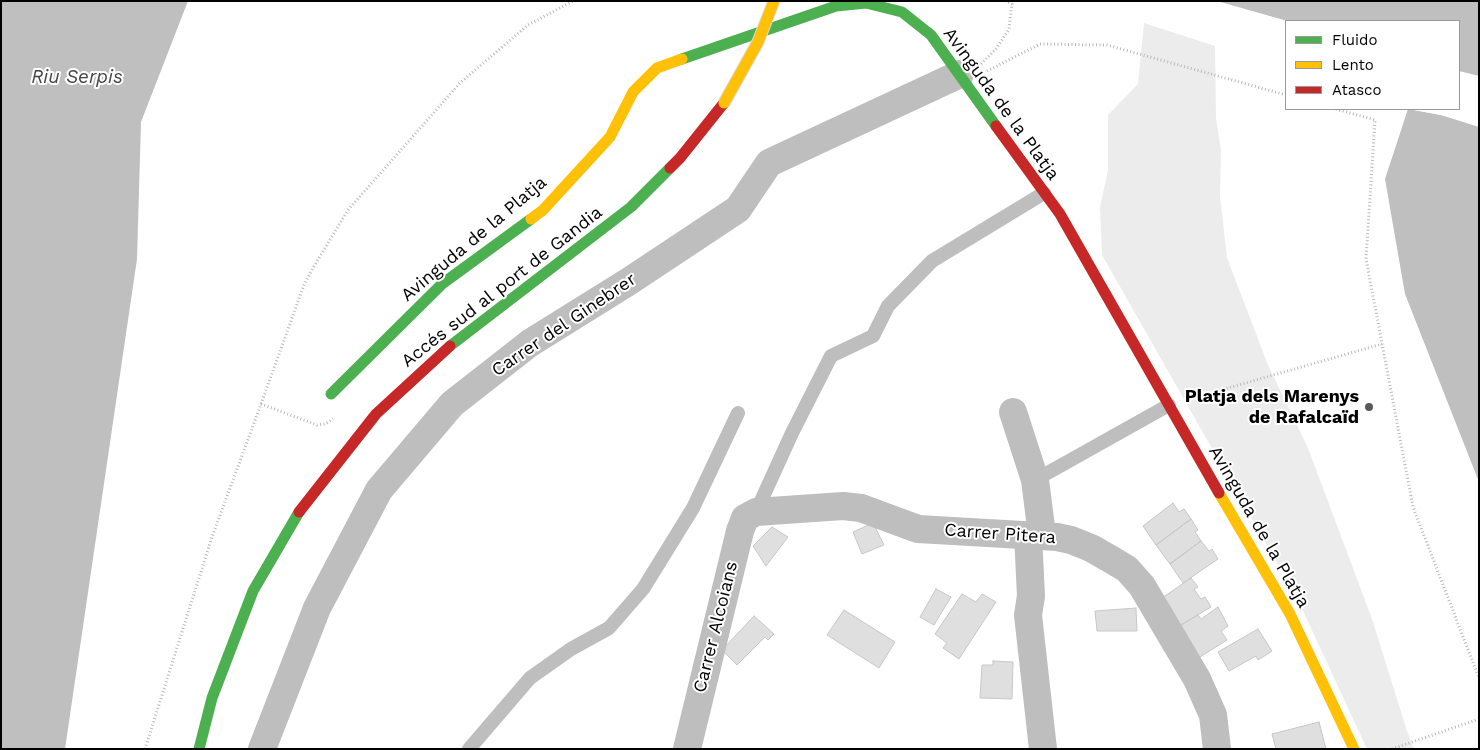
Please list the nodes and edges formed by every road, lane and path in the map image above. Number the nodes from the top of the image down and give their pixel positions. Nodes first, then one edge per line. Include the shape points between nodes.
1 (572, 1) edge
2 (774, 1) edge
3 (1006, 1) edge
4 (962, 78) junction
5 (1285, 95) edge
6 (1340, 110) edge
7 (1044, 193) junction
8 (1382, 344) junction
9 (331, 394) dead end
10 (261, 404) dead end
11 (1168, 405) junction
12 (1013, 412) dead end
13 (738, 413) dead end
14 (1034, 480) junction
15 (756, 512) junction
16 (1035, 535) junction
17 (1479, 678) edge
18 (1479, 719) edge
19 (199, 749) edge
20 (262, 749) edge
21 (469, 749) edge
22 (687, 749) edge
23 (1043, 749) edge
24 (1217, 749) edge
25 (1354, 749) edge
26 (1392, 749) edge

1 - 10 path via 528,25 460,83 348,210 304,285
2 - 19 main road, Accés sud al port de Gandia, bridge via 758,42 724,103 680,158 631,207 446,349 376,414 303,505 253,591 212,698
3 - 4 path via 1012,4 1009,29 983,64
4 - 5 path via 1040,44 1107,45
4 - 7 main road, Avinguda de la Platja
4 - 9 main road, Avinguda de la Platja via 931,35 902,12 866,3 836,6 657,68 634,92 610,137 542,210 442,284
4 - 20 street, Carrer del Ginebrer via 769,163 738,209 530,343 452,404 379,490 316,608
6 - 8 path via 1375,120 1366,258
7 - 11 main road, Avinguda de la Platja via 1060,214
7 - 15 lane via 932,261 888,306 872,336 831,356
8 - 11 path
8 - 17 path via 1413,507
11 - 14 lane
11 - 25 main road, Avinguda de la Platja via 1290,614
12 - 14 street
13 - 21 lane via 694,508 643,589 609,628 530,678
14 - 16 street
15 - 16 street, Carrer Pitera via 843,506 861,508 918,529
15 - 22 street, Carrer Alcoians via 745,518 740,531
16 - 23 street via 1028,615
16 - 24 street, Carrer Pitera via 1071,540 1091,548 1127,569 1142,586 1208,702
18 - 26 path

